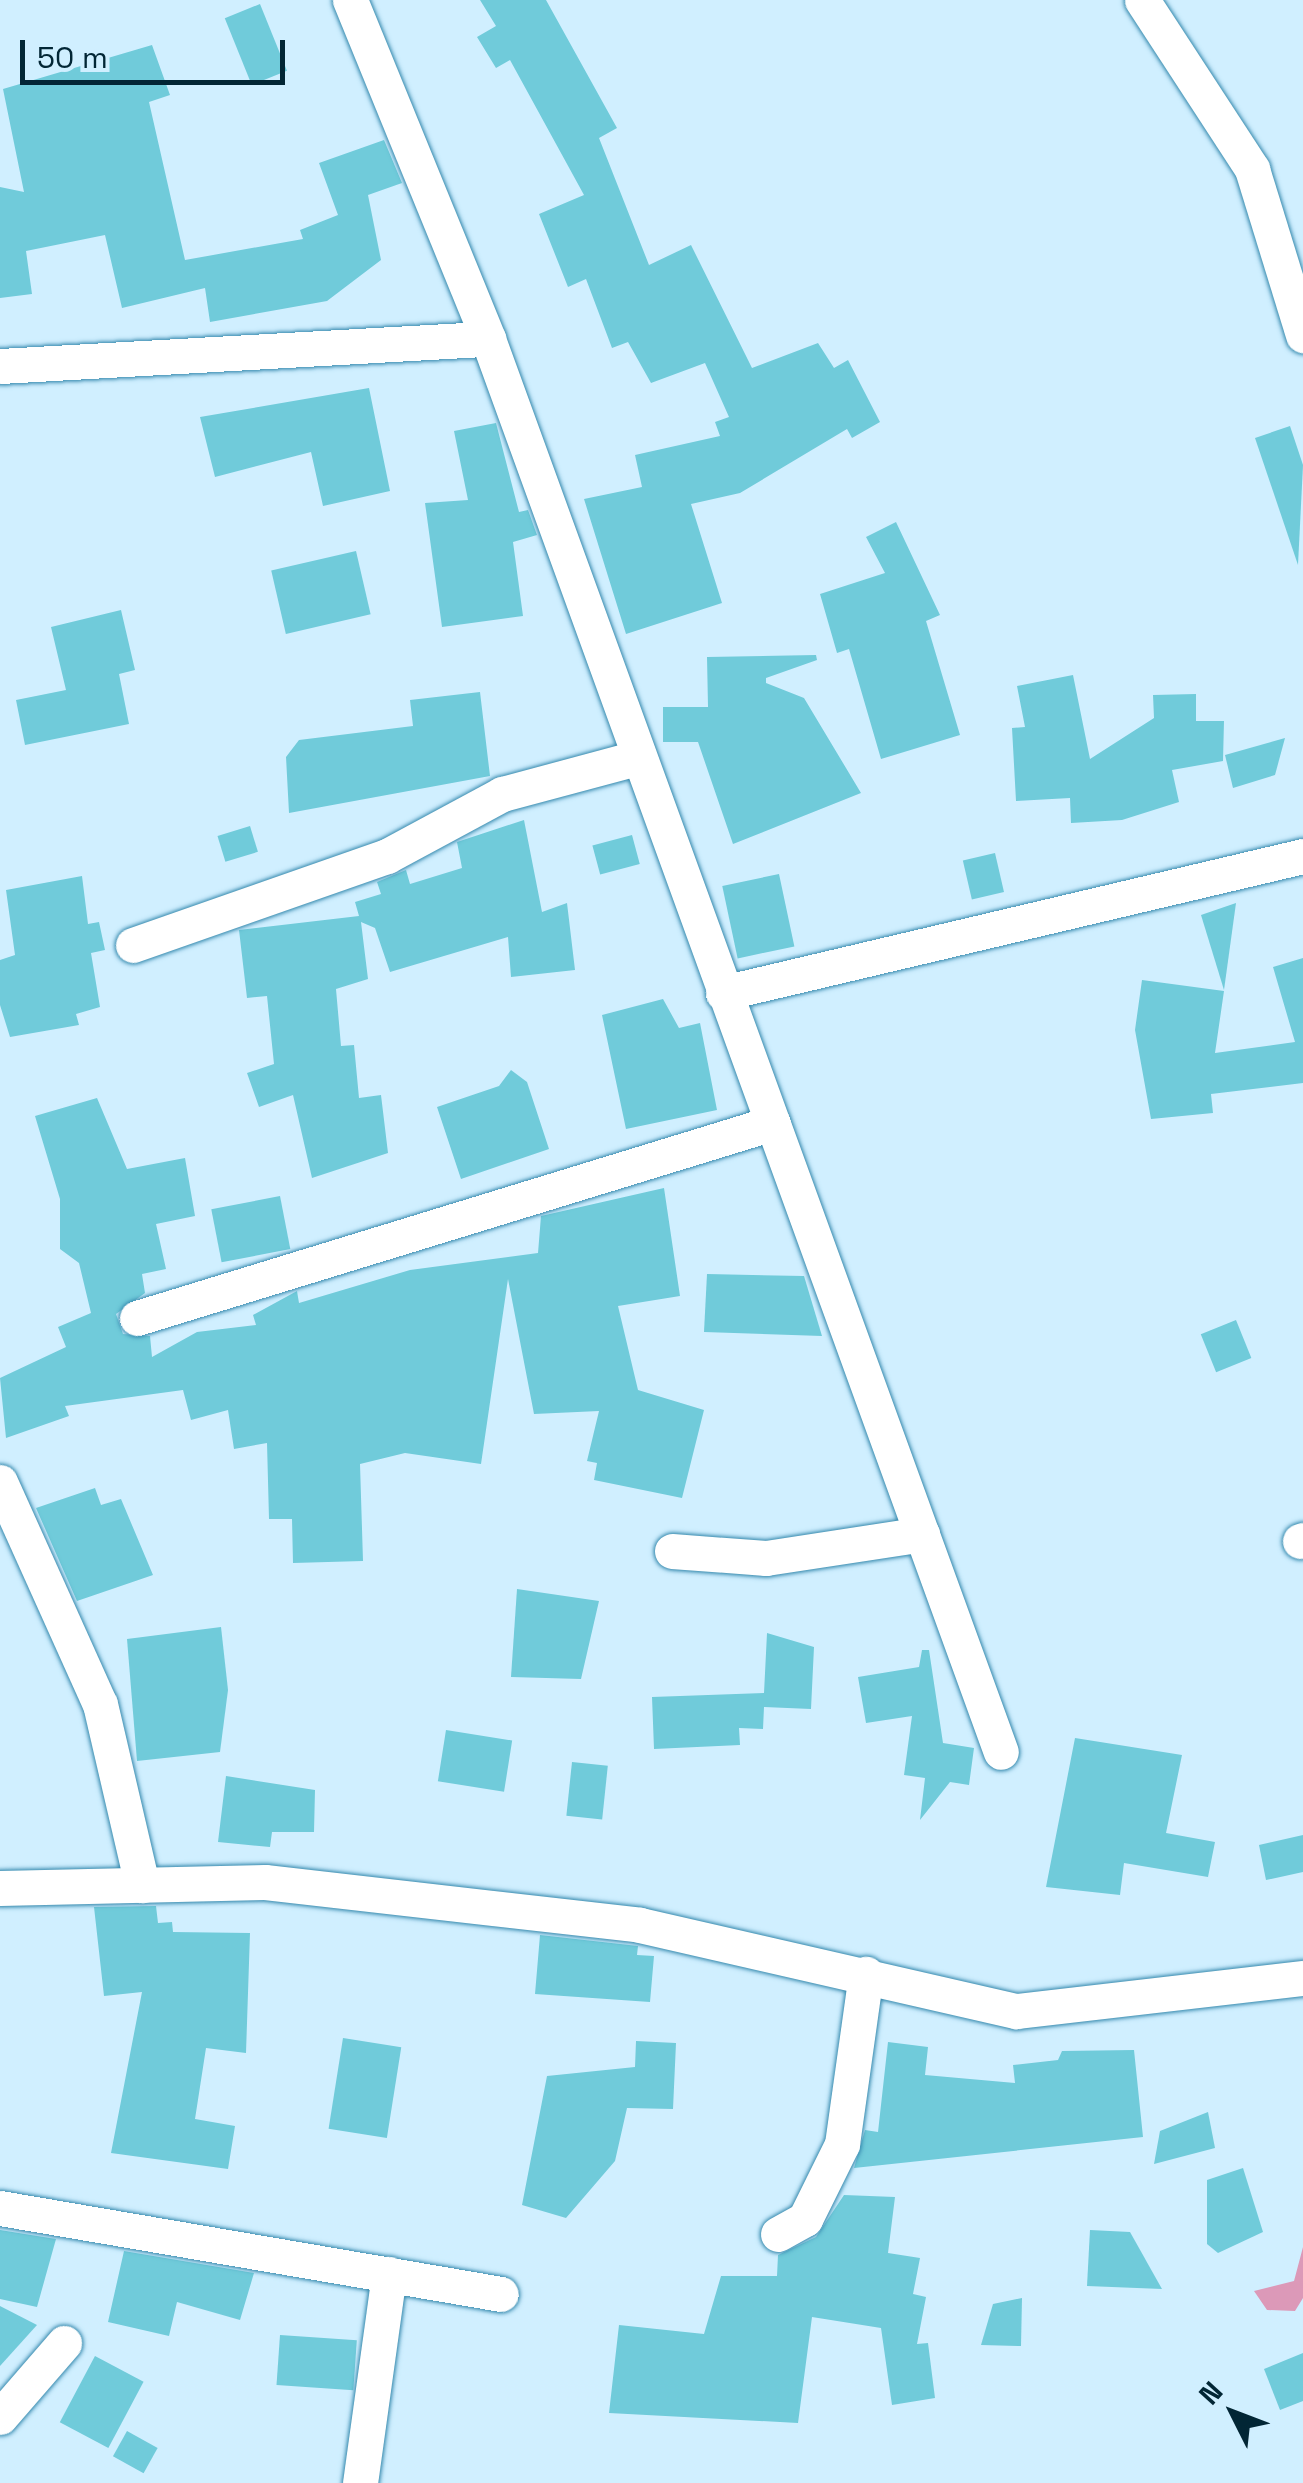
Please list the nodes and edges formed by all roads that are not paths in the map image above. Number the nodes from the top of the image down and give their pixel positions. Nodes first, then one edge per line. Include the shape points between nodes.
1 (350, 0) edge
2 (1142, 0) edge
3 (1303, 336) edge
4 (488, 339) junction
5 (0, 366) edge
6 (636, 758) junction
7 (1303, 856) edge
8 (133, 945) dead end
9 (723, 993) junction
10 (774, 1123) junction
11 (137, 1318) dead end
12 (0, 1482) edge
13 (922, 1534) junction
14 (672, 1551) dead end
15 (1001, 1752) dead end
16 (142, 1885) junction
17 (0, 1888) edge
18 (866, 1974) junction
19 (1303, 1978) edge
20 (0, 2208) edge
21 (778, 2234) dead end
22 (389, 2274) junction
23 (500, 2294) dead end
24 (64, 2343) dead end
25 (0, 2418) edge
26 (360, 2483) edge

1 - 4 street
2 - 3 street via 1252,169
4 - 5 street
4 - 6 street
6 - 8 street via 502,794 387,856
6 - 9 street
7 - 9 street
9 - 10 street
10 - 11 street
10 - 13 street
12 - 16 street via 100,1704
13 - 14 street via 766,1558
13 - 15 street
16 - 17 street
16 - 18 street via 265,1882 620,1923
18 - 19 street via 1016,2011
18 - 21 street via 842,2144 805,2219
20 - 22 street
22 - 23 street
22 - 26 street
24 - 25 street

